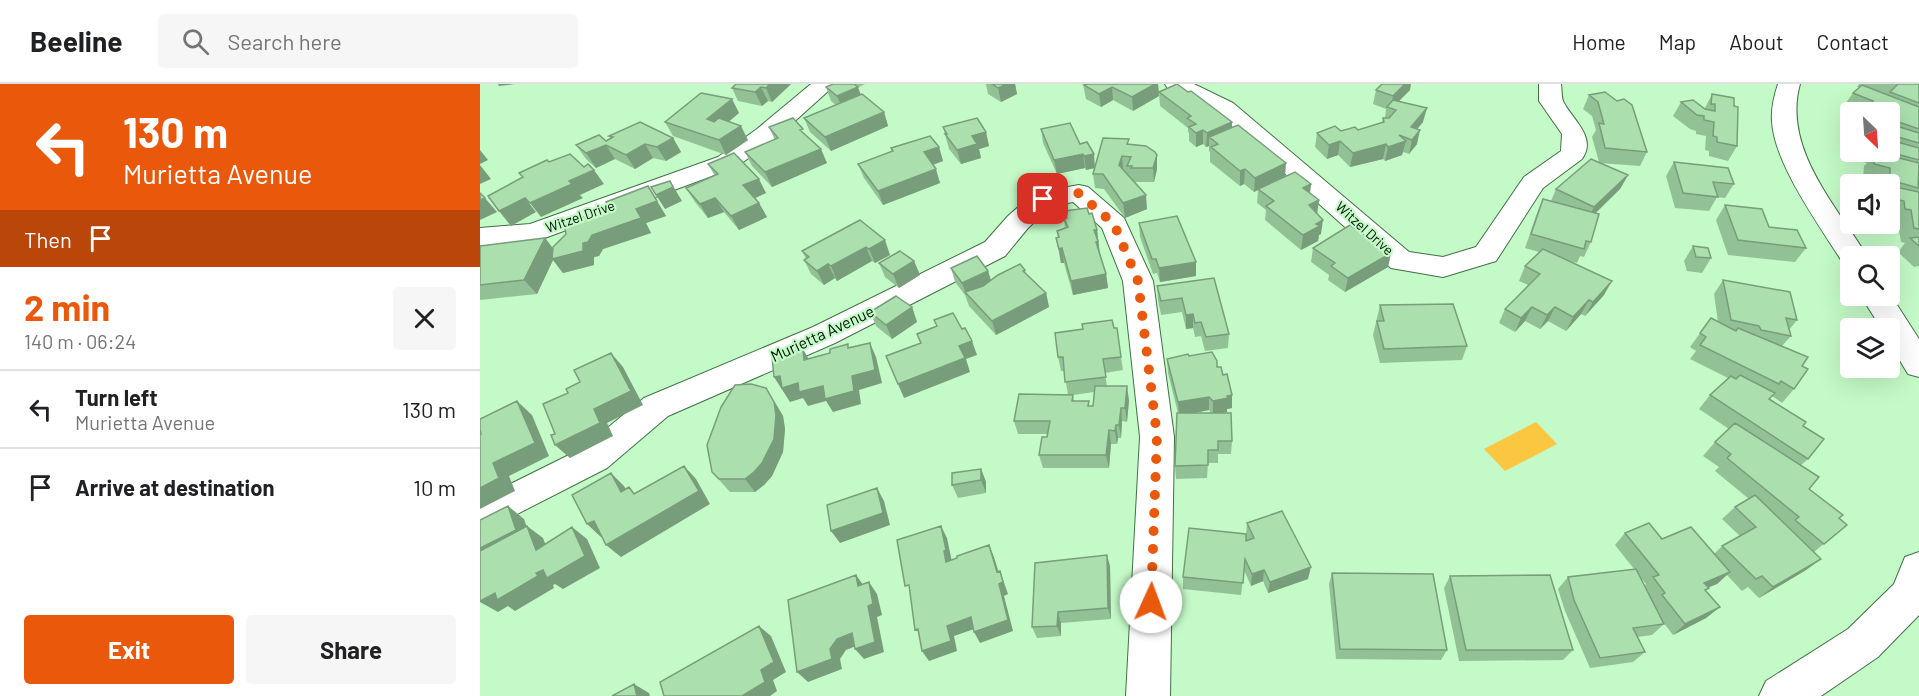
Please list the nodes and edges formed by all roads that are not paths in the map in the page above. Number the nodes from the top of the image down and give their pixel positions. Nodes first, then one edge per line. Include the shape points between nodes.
1 (825, 84) edge
2 (1176, 84) edge
3 (1229, 84) edge
4 (1550, 84) edge
5 (1789, 84) edge
6 (1261, 138) junction
7 (480, 237) edge
8 (1846, 246) edge
9 (1882, 306) edge
10 (1919, 365) edge
11 (480, 517) edge
12 (1919, 570) edge
13 (1148, 696) edge
14 (1781, 696) edge

1 - 7 street, Witzel Drive via 727,162 532,232
2 - 6 street, Witzel Drive via 1225,108
3 - 6 street via 1264,126
4 - 6 street, Witzel Drive via 1551,101 1574,134 1573,154 1533,183 1486,254 1443,267 1401,261
5 - 8 street via 1784,125 1796,157
9 - 10 street
11 - 13 street, Murietta Avenue via 595,458 656,407 824,335 995,249 1043,199 1078,193 1114,224 1138,281 1157,436
12 - 14 street via 1910,596 1863,643

